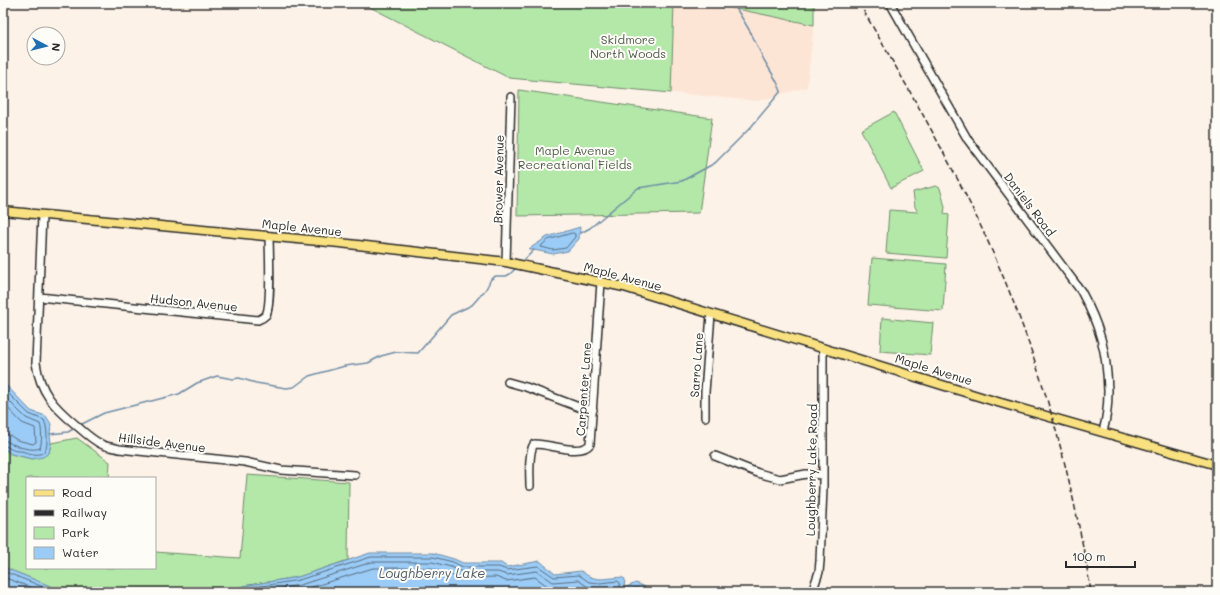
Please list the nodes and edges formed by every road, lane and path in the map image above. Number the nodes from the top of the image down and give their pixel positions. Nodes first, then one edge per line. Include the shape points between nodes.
1 (890, 3) edge
2 (511, 97) dead end
3 (3, 211) edge
4 (42, 215) junction
5 (269, 236) junction
6 (506, 262) junction
7 (602, 282) junction
8 (39, 297) junction
9 (711, 314) junction
10 (823, 348) junction
11 (508, 382) dead end
12 (593, 410) junction
13 (705, 416) dead end
14 (1103, 431) junction
15 (715, 456) dead end
16 (1217, 465) edge
17 (356, 475) dead end
18 (823, 475) junction
19 (530, 486) dead end
20 (812, 592) edge

1 - 14 street, Daniels Road via 962,129 1081,291 1091,310 1102,340 1107,370 1108,409
2 - 6 street, Brower Avenue
3 - 4 main road, Maple Avenue
4 - 5 main road, Maple Avenue
4 - 8 street, Hillside Avenue
5 - 6 main road, Maple Avenue
5 - 8 street, Hudson Avenue via 268,309 266,315 258,320
6 - 7 main road, Maple Avenue
7 - 9 main road, Maple Avenue
7 - 12 street, Carpenter Lane
8 - 17 street, Hillside Avenue via 36,363 41,385 58,410 90,438 119,449 245,462 281,470
9 - 10 main road, Maple Avenue
9 - 13 street, Sarro Lane
10 - 14 main road, Maple Avenue via 994,401
10 - 18 street, Loughberry Lake Road
11 - 12 street
12 - 19 street, Carpenter Lane via 590,444 587,448 573,450 534,444
14 - 16 main road, Maple Avenue
15 - 18 street via 780,479 806,474
18 - 20 street, Loughberry Lake Road via 819,572

